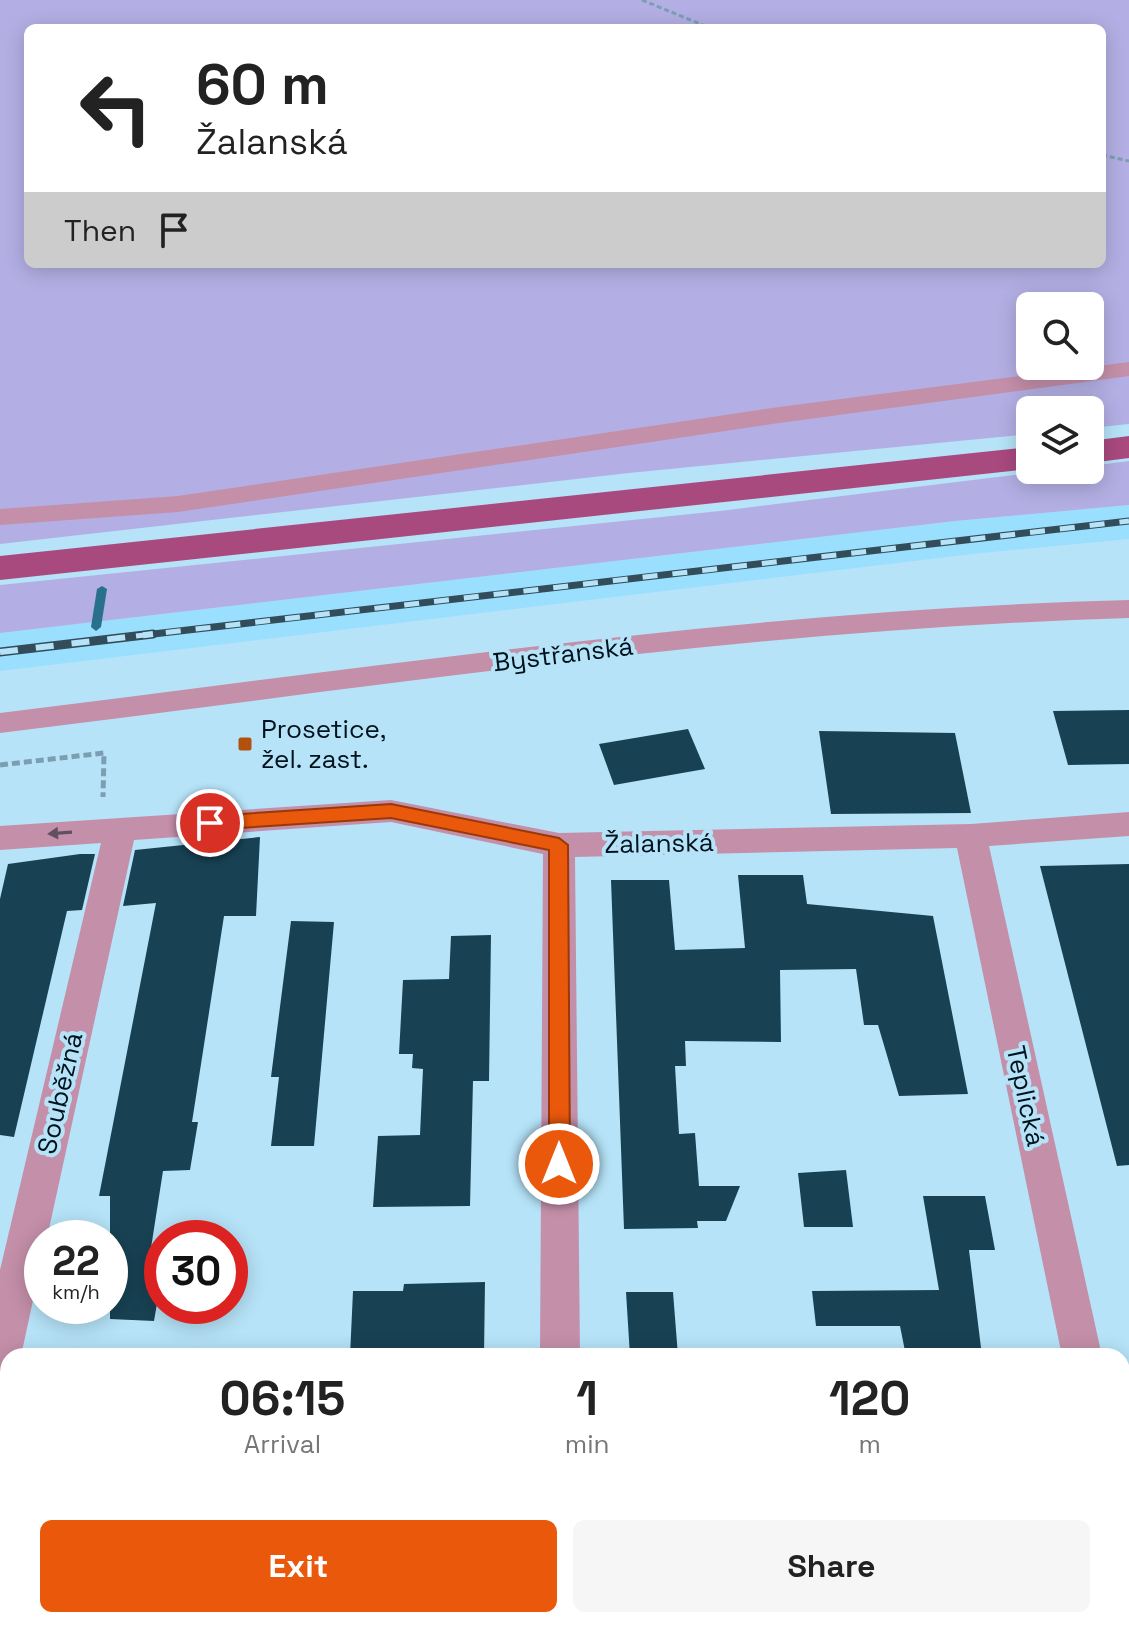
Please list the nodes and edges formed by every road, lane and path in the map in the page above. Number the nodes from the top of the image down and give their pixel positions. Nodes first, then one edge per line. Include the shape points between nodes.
1 (642, 0) edge
2 (700, 24) edge
3 (1106, 156) edge
4 (1129, 161) edge
5 (1129, 369) edge
6 (1129, 447) edge
7 (1104, 450) edge
8 (1016, 459) edge
9 (0, 517) edge
10 (0, 568) edge
11 (1129, 609) edge
12 (0, 723) edge
13 (0, 765) edge
14 (1129, 824) edge
15 (111, 830) junction
16 (971, 836) junction
17 (0, 838) edge
18 (559, 845) junction
19 (2, 1348) edge
20 (560, 1348) edge
21 (1080, 1348) edge

1 - 2 path
3 - 4 path
5 - 9 street via 178,504
6 - 7 main road
8 - 10 main road
11 - 12 street, Bystřanská via 981,613 712,636
13 - 15 path via 104,753
14 - 16 street, Žalanská
15 -> 17 street, Žalanská
15 - 18 street, Žalanská via 391,811
15 - 19 street, Souběžná
16 - 18 street, Žalanská
16 - 21 street, Teplická
18 - 20 street

